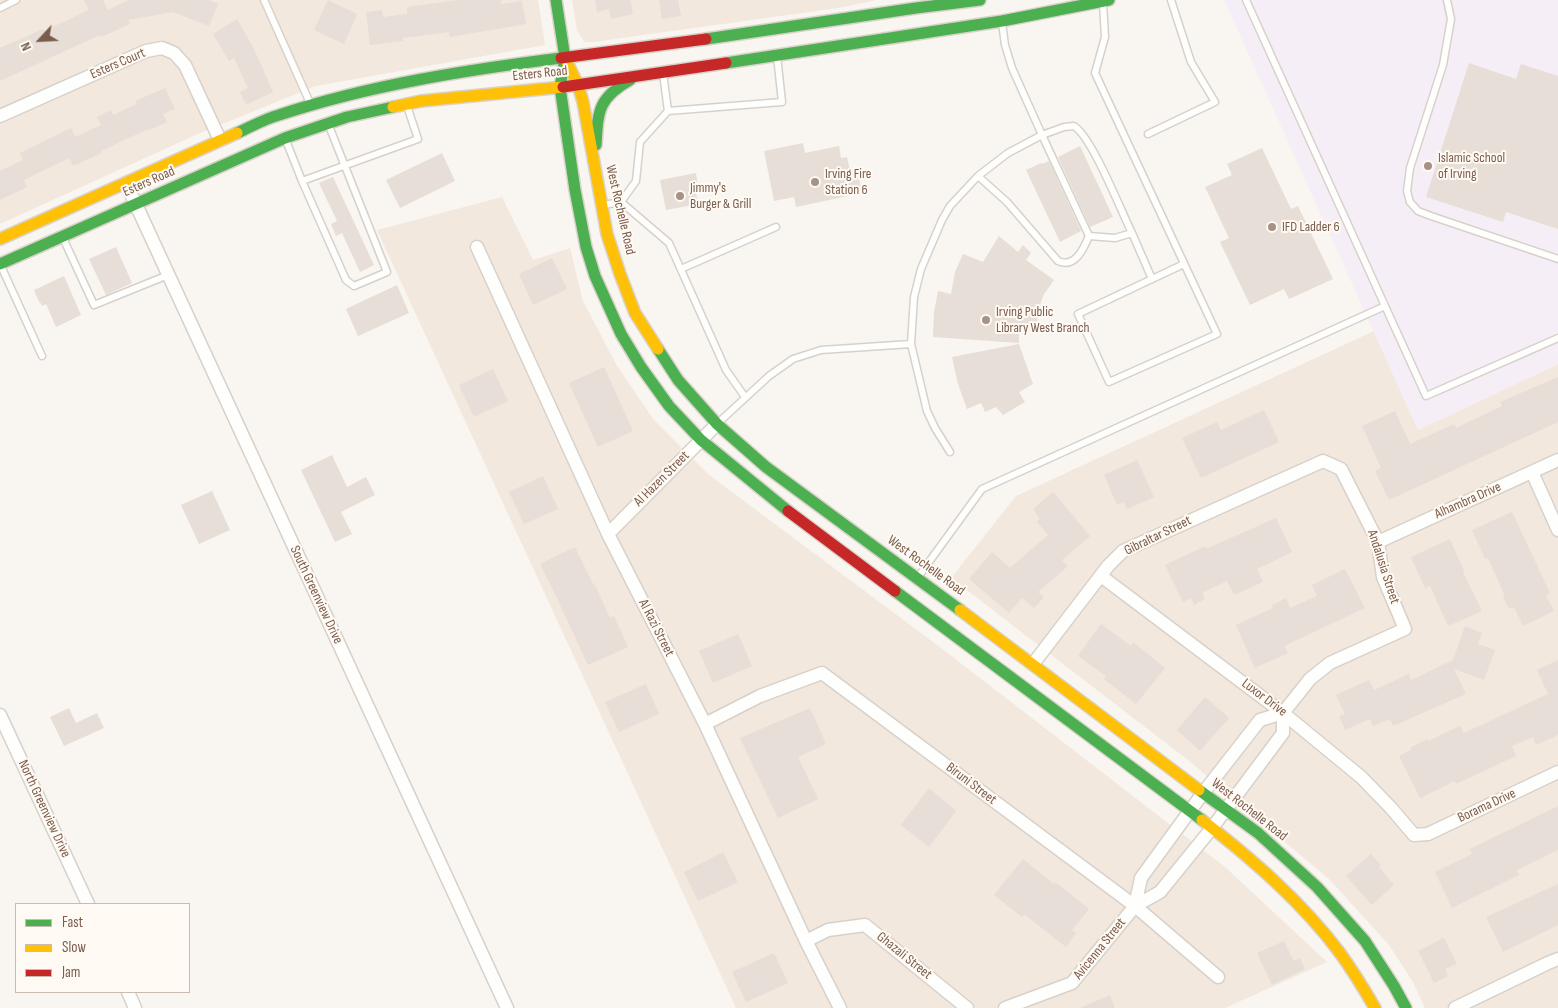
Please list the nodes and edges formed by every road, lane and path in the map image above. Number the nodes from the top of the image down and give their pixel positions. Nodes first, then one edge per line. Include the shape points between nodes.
1 (16, 0) edge
2 (264, 0) edge
3 (556, 0) edge
4 (980, 0) edge
5 (1171, 0) edge
6 (1246, 0) edge
7 (1447, 0) edge
8 (1106, 1) edge
9 (0, 8) edge
10 (1002, 21) junction
11 (776, 42) junction
12 (564, 58) junction
13 (663, 72) junction
14 (637, 76) junction
15 (578, 85) junction
16 (560, 87) junction
17 (311, 104) junction
18 (406, 104) junction
19 (668, 111) junction
20 (0, 116) edge
21 (328, 123) junction
22 (1148, 134) dead end
23 (1042, 135) junction
24 (285, 138) junction
25 (220, 140) junction
26 (345, 166) junction
27 (978, 176) junction
28 (302, 181) junction
29 (597, 181) junction
30 (126, 183) junction
31 (621, 202) junction
32 (136, 204) junction
33 (602, 205) junction
34 (776, 226) dead end
35 (1132, 233) junction
36 (62, 236) junction
37 (1089, 236) junction
38 (0, 239) edge
39 (477, 247) dead end
40 (1558, 259) edge
41 (1184, 264) junction
42 (0, 265) edge
43 (681, 269) junction
44 (168, 275) junction
45 (1152, 279) junction
46 (1385, 306) junction
47 (1558, 338) edge
48 (911, 344) junction
49 (42, 356) dead end
50 (745, 397) junction
51 (717, 424) junction
52 (701, 440) junction
53 (950, 452) dead end
54 (1558, 460) edge
55 (1323, 461) joint
56 (1532, 472) junction
57 (1558, 530) edge
58 (608, 534) junction
59 (1378, 542) junction
60 (1101, 576) junction
61 (917, 578) junction
62 (1033, 664) junction
63 (1283, 713) junction
64 (0, 715) edge
65 (705, 724) junction
66 (1558, 772) edge
67 (1203, 793) junction
68 (1226, 809) junction
69 (1190, 811) junction
70 (1212, 828) junction
71 (1414, 834) joint
72 (88, 903) edge
73 (1135, 906) junction
74 (806, 941) junction
75 (1558, 959) edge
76 (1218, 977) dead end
77 (128, 993) edge
78 (135, 1008) edge
79 (507, 1008) edge
80 (840, 1008) edge
81 (967, 1008) edge
82 (1005, 1008) edge
83 (1376, 1008) edge
84 (1406, 1008) edge
85 (1455, 1008) edge

1 - 9 lane
2 - 17 lane
3 - 12 street, West Rochelle Road
4 - 11 street, Esters Road via 906,9
5 - 22 lane via 1192,62 1215,102
6 - 46 lane
7 - 40 lane via 1451,19 1444,64 1410,168 1407,191 1410,202 1418,211
8 - 10 street, Esters Road
8 - 41 lane via 1105,37 1095,74
10 - 11 street, Esters Road
10 - 23 lane via 1012,68
11 - 12 street, Esters Road
11 - 13 street, Esters Road
11 - 19 lane via 782,102
12 - 15 street, West Rochelle Road
12 - 16 street, West Rochelle Road
12 - 17 street, Esters Road via 431,77
13 - 14 street, Esters Road
13 - 19 lane
14 - 15 street, Esters Road
14 - 29 street via 615,88 605,99 596,143
15 - 16 street, Esters Road
15 - 29 street, West Rochelle Road
16 - 18 street, Esters Road
16 - 52 street, West Rochelle Road via 575,190 595,276 621,334 641,367 669,406
17 - 25 street, Esters Road
18 - 21 street, Esters Road
18 - 26 lane via 418,139
19 - 31 lane via 640,142 636,181
20 - 25 street, Esters Court via 146,51 162,48 174,53 185,65
21 - 24 street, Esters Road
21 - 26 lane
23 - 27 lane via 1008,153
23 - 35 lane via 1074,126 1082,133
23 - 37 lane
24 - 28 lane
24 - 32 street, Esters Road
25 - 30 street, Esters Road
26 - 28 lane
26 - 28 lane via 386,272 354,286 346,280
27 - 37 lane via 1008,202 1058,261 1064,264 1074,260
27 - 48 lane via 950,206 921,269 914,297
29 - 33 street, West Rochelle Road
30 - 32 street, South Greenview Drive
30 - 38 street, Esters Road
31 - 33 lane
31 - 43 lane via 669,243
32 - 36 street, Esters Road
32 - 44 street, South Greenview Drive
33 - 51 street, West Rochelle Road via 607,234 635,313 678,380
34 - 43 lane
35 - 37 lane via 1116,238
35 - 45 lane
36 - 42 street, Esters Road
36 - 44 lane via 94,305
39 - 58 street, Al Razi Street
41 - 45 lane
41 - 45 lane via 1217,334 1109,382 1078,314
42 - 49 lane
43 - 50 lane via 726,370
44 - 79 street, South Greenview Drive
46 - 47 lane via 1426,396
46 - 61 lane via 982,489
48 - 50 lane via 820,350 793,359
48 - 53 lane via 928,411
50 - 51 lane
51 - 52 street, Al Hazen Street
51 - 61 street, West Rochelle Road via 766,467
52 - 58 street, Al Hazen Street
52 - 69 street, West Rochelle Road via 766,494
54 - 56 street, Alhambra Drive
55 - 59 street, Andalusia Street via 1341,469
55 - 60 street, Gibraltar Street via 1124,551
56 - 57 street
56 - 59 street, Alhambra Drive
58 - 65 street, Al Razi Street
59 - 63 street, Andalusia Street via 1383,577 1405,629 1330,663 1310,679
60 - 62 street, Gibraltar Street
60 - 63 street, Luxor Drive
61 - 62 street, West Rochelle Road
62 - 67 street, West Rochelle Road
63 - 67 street via 1260,720
63 - 68 street via 1283,733
63 - 71 street, Luxor Drive via 1361,777
64 - 72 street, North Greenview Drive
65 - 73 street, Biruni Street via 760,696 822,673
65 - 74 street, Al Razi Street
66 - 71 street, Borama Drive via 1428,834
67 - 68 street, West Rochelle Road
67 - 69 street
68 - 70 street
68 - 84 street, West Rochelle Road via 1258,833 1317,887 1365,941
69 - 70 street, West Rochelle Road
69 - 73 street, Avicenna Street via 1141,878
70 - 73 street, Avicenna Street via 1160,892
70 - 83 street, West Rochelle Road via 1289,896 1327,935
73 - 76 street, Biruni Street
73 - 82 street, Avicenna Street via 1072,983
74 - 80 street, Al Razi Street
74 - 81 street, Ghazali Street via 828,930 866,925
75 - 85 street
77 - 78 street

